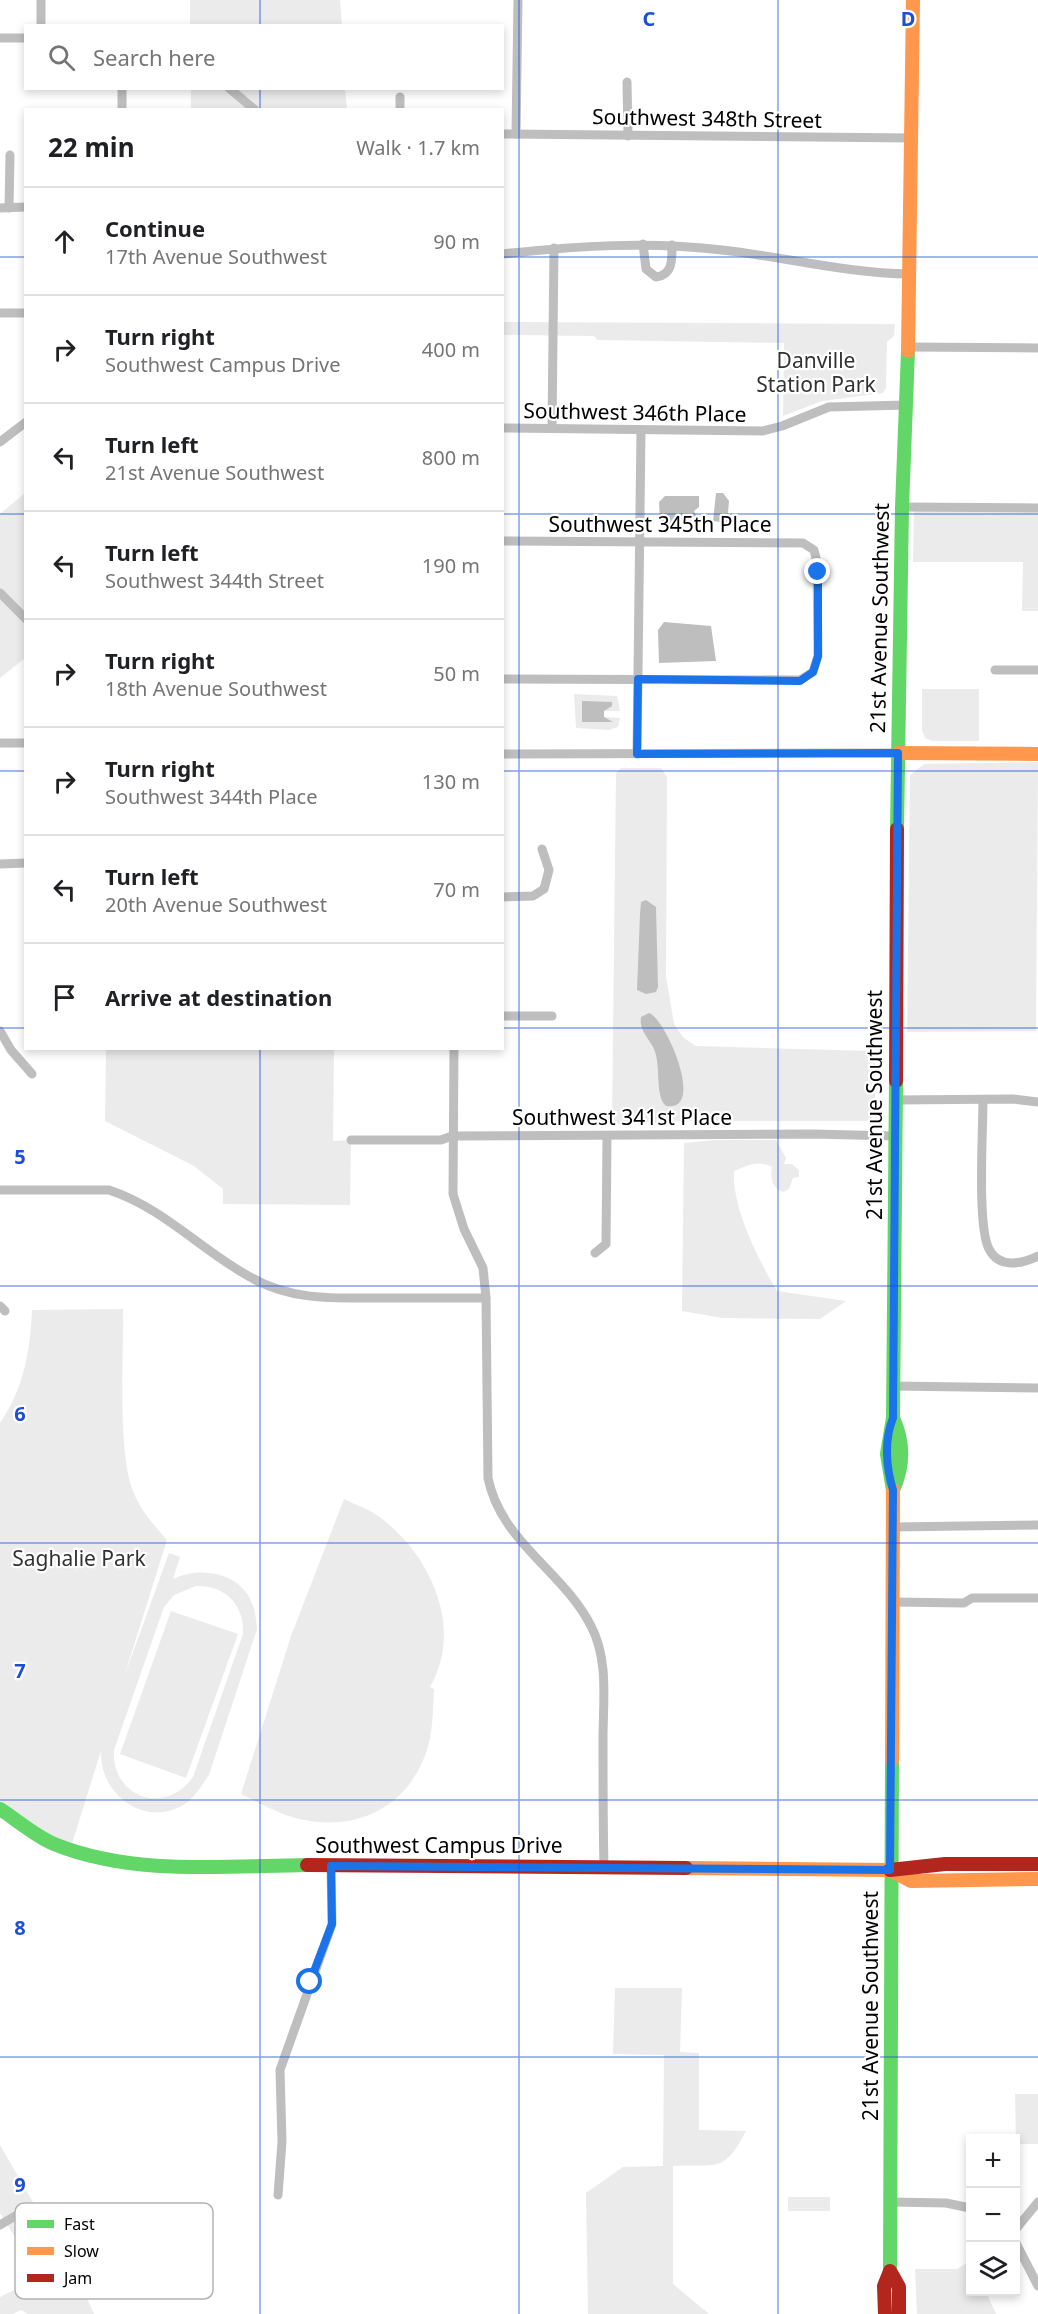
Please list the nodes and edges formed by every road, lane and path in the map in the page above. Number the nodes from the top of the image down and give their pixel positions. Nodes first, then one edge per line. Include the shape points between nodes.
1 (41, 0) edge
2 (518, 0) edge
3 (913, 0) edge
4 (40, 24) edge
5 (0, 38) edge
6 (24, 38) edge
7 (627, 82) dead end
8 (122, 90) edge
9 (231, 90) edge
10 (400, 97) dead end
11 (122, 108) edge
12 (253, 108) edge
13 (400, 108) edge
14 (504, 134) edge
15 (516, 135) junction
16 (628, 136) junction
17 (912, 138) junction
18 (10, 155) dead end
19 (24, 207) edge
20 (5, 208) edge
21 (643, 244) junction
22 (672, 245) junction
23 (554, 248) junction
24 (504, 254) edge
25 (909, 274) junction
26 (0, 313) edge
27 (24, 313) edge
28 (908, 347) junction
29 (1038, 348) edge
30 (907, 405) junction
31 (24, 424) edge
32 (504, 428) edge
33 (552, 428) junction
34 (640, 430) junction
35 (0, 442) edge
36 (902, 507) junction
37 (1038, 508) edge
38 (504, 541) edge
39 (639, 542) junction
40 (0, 593) edge
41 (24, 617) edge
42 (995, 670) dead end
43 (1038, 670) edge
44 (504, 679) edge
45 (638, 679) junction
46 (24, 743) edge
47 (0, 744) edge
48 (898, 753) junction
49 (504, 754) edge
50 (637, 754) junction
51 (1038, 754) edge
52 (542, 849) dead end
53 (24, 863) edge
54 (0, 864) edge
55 (504, 897) edge
56 (504, 1016) edge
57 (552, 1016) dead end
58 (0, 1031) edge
59 (454, 1050) edge
60 (32, 1074) dead end
61 (895, 1100) junction
62 (983, 1100) junction
63 (1038, 1102) edge
64 (452, 1136) junction
65 (607, 1136) junction
66 (895, 1136) junction
67 (351, 1140) dead end
68 (0, 1190) edge
69 (595, 1253) dead end
70 (1038, 1256) edge
71 (486, 1298) junction
72 (893, 1386) junction
73 (1038, 1388) edge
74 (1038, 1525) edge
75 (893, 1527) junction
76 (1038, 1598) edge
77 (893, 1602) junction
78 (0, 1809) edge
79 (1038, 1864) edge
80 (331, 1866) junction
81 (604, 1868) junction
82 (890, 1870) junction
83 (1038, 1879) edge
84 (278, 2195) dead end
85 (891, 2202) junction
86 (1038, 2202) edge
87 (966, 2207) edge
88 (15, 2216) edge
89 (1020, 2224) edge
90 (0, 2225) edge
91 (1020, 2249) edge
92 (890, 2271) junction
93 (1035, 2271) edge
94 (1038, 2286) edge
95 (885, 2314) edge
96 (899, 2314) edge

1 - 4 street
2 - 15 street
3 - 17 main road, 21st Avenue Southwest
5 - 6 street
7 - 16 street
8 - 11 street
9 - 12 street
10 - 13 street
14 - 15 street, Southwest 348th Street
15 - 16 street, Southwest 348th Street
16 - 17 street, Southwest 348th Street
17 - 25 main road, 21st Avenue Southwest
18 - 20 street
19 - 20 street
21 - 22 street
21 - 22 street via 646,269 656,277 669,270
21 - 23 street
22 - 25 street via 799,260 873,274
23 - 24 street
23 - 33 street
25 - 28 main road, 21st Avenue Southwest
26 - 27 street
28 - 29 street
28 - 30 main road, 21st Avenue Southwest
30 - 34 street, Southwest 346th Place via 829,407 763,431
30 - 36 main road, 21st Avenue Southwest
31 - 35 street
32 - 33 street, Southwest 346th Place
33 - 34 street, Southwest 346th Place
34 - 39 street
36 - 37 street
36 - 48 main road, 21st Avenue Southwest
38 - 39 street, Southwest 345th Place
39 - 45 street
39 - 45 street, Southwest 345th Place via 804,543 814,550 818,568 818,656 813,672 800,681
40 - 41 street
42 - 43 street
44 - 45 street
45 - 50 street
46 - 47 street
48 - 50 street
48 - 51 main road
48 - 61 main road, 21st Avenue Southwest
49 - 50 street
52 - 55 street via 549,870 544,889 533,896
53 - 54 street
56 - 57 street
58 - 60 street via 10,1050
59 - 64 street
61 - 62 street
61 - 66 main road, 21st Avenue Southwest
62 - 63 street
62 - 70 street via 983,1209 988,1248 999,1260 1010,1263
64 - 65 street, Southwest 341st Place
64 - 67 street, Southwest 341st Place via 441,1140
64 - 71 street via 454,1203 481,1263
65 - 66 street, Southwest 341st Place
65 - 69 street via 606,1244
66 - 72 main road, 21st Avenue Southwest
68 - 71 street via 109,1190 122,1194 150,1208 252,1278 294,1294 329,1298
71 - 81 street via 491,1494 515,1536 585,1615 600,1648
72 - 73 street
72 - 75 main road, 21st Avenue Southwest via 893,1418 888,1430
74 - 75 street
75 - 77 main road, 21st Avenue Southwest
76 - 77 street
77 - 82 main road, 21st Avenue Southwest
78 - 80 main road, Southwest Campus Drive via 52,1843 121,1862 154,1866
79 - 82 main road via 910,1865
80 - 81 main road, Southwest Campus Drive
80 - 84 street via 332,1924 280,2070 282,2153
81 - 82 main road, Southwest Campus Drive
82 - 83 main road via 911,1881
82 - 85 main road, 21st Avenue Southwest
85 - 87 street
85 - 92 main road, 21st Avenue Southwest
86 - 89 street
88 - 90 street
91 - 93 street
92 - 95 main road, 21st Avenue Southwest via 884,2286
92 - 96 main road, 21st Avenue Southwest via 898,2287
93 - 94 street

